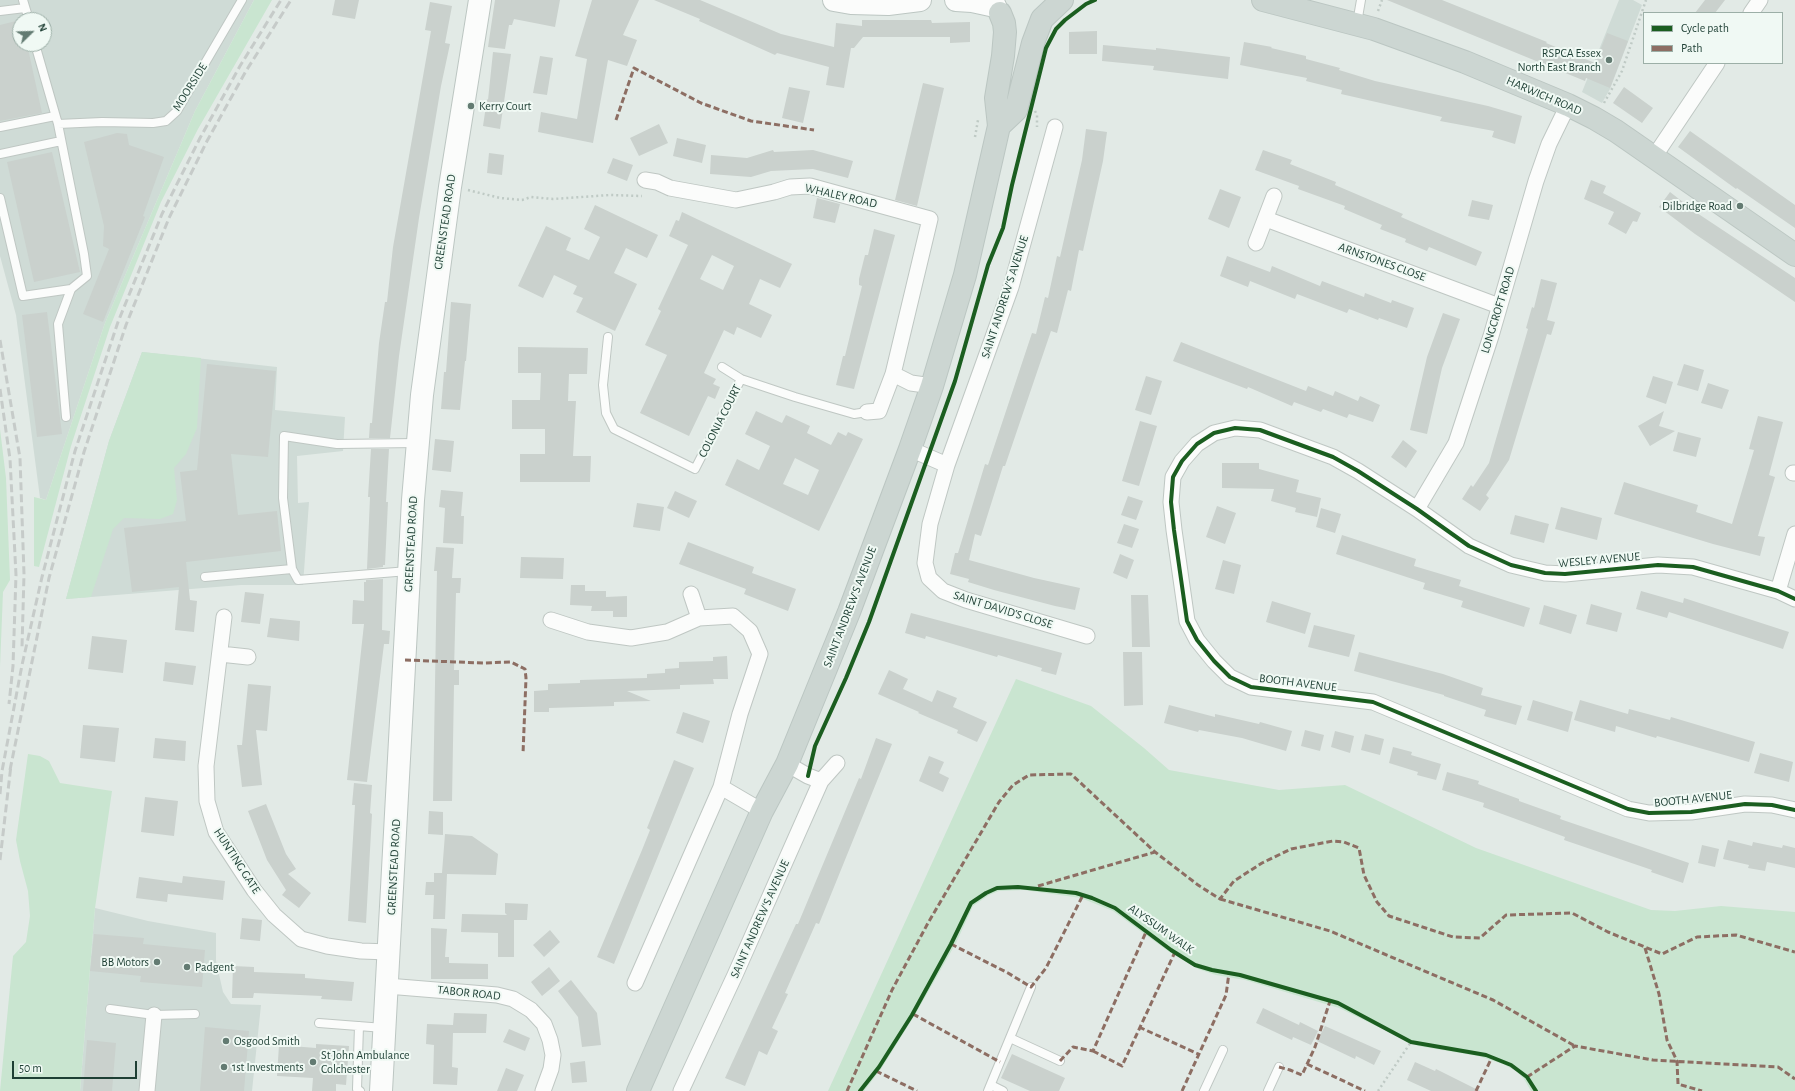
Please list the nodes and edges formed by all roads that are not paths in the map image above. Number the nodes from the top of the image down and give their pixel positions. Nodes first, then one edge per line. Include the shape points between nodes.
1 (23, 0) edge
2 (242, 0) edge
3 (480, 0) edge
4 (834, 0) edge
5 (920, 0) edge
6 (956, 0) edge
7 (1062, 0) edge
8 (1263, 0) edge
9 (1361, 0) edge
10 (1760, 0) edge
11 (997, 6) edge
12 (25, 8) junction
13 (0, 11) edge
14 (26, 12) edge
15 (1752, 12) edge
16 (1042, 19) junction
17 (1356, 24) junction
18 (37, 52) edge
19 (1715, 64) edge
20 (1568, 105) junction
21 (57, 120) junction
22 (1000, 126) junction
23 (1055, 126) dead end
24 (0, 127) edge
25 (61, 141) junction
26 (0, 154) edge
27 (1654, 157) junction
28 (653, 177) dead end
29 (1274, 196) dead end
30 (0, 198) edge
31 (1266, 219) junction
32 (1256, 243) dead end
33 (1795, 255) edge
34 (71, 289) junction
35 (1499, 306) junction
36 (608, 337) dead end
37 (722, 367) dead end
38 (893, 374) junction
39 (741, 379) junction
40 (932, 386) junction
41 (868, 412) joint
42 (66, 417) dead end
43 (418, 443) junction
44 (910, 449) junction
45 (947, 465) junction
46 (1417, 509) junction
47 (930, 524) joint
48 (1795, 534) edge
49 (292, 569) junction
50 (410, 571) junction
51 (205, 577) dead end
52 (1778, 591) junction
53 (691, 594) dead end
54 (1795, 599) edge
55 (224, 617) dead end
56 (699, 618) junction
57 (550, 620) dead end
58 (1087, 636) dead end
59 (220, 654) junction
60 (248, 657) dead end
61 (837, 762) dead end
62 (787, 764) junction
63 (821, 781) junction
64 (721, 787) junction
65 (1795, 810) edge
66 (762, 811) junction
67 (389, 952) junction
68 (635, 983) dead end
69 (387, 986) junction
70 (1031, 987) dead end
71 (110, 1009) dead end
72 (195, 1014) dead end
73 (154, 1015) junction
74 (319, 1023) dead end
75 (359, 1026) junction
76 (385, 1028) junction
77 (1010, 1038) junction
78 (1223, 1050) dead end
79 (1060, 1061) dead end
80 (1278, 1067) dead end
81 (989, 1088) edge
82 (147, 1091) edge
83 (360, 1091) edge
84 (381, 1091) edge
85 (543, 1091) edge
86 (638, 1091) edge
87 (681, 1091) edge
88 (1003, 1091) edge
89 (1204, 1091) edge
90 (1268, 1091) edge

1 - 12 lane
2 - 21 lane, MOORSIDE via 177,111 166,121 153,123
3 - 43 street, GREENSTEAD ROAD via 450,187
4 - 5 street via 888,4
6 - 11 street
7 - 16 main road
8 - 17 main road, HARWICH ROAD
9 - 17 lane
10 - 15 street
11 - 16 main road via 1006,17 1022,22
11 - 22 main road, SAINT ANDREW'S AVENUE via 1005,32 996,98
12 - 13 lane
12 - 14 lane
16 - 22 main road via 1033,43 1016,110
17 - 20 main road, HARWICH ROAD via 1465,62
18 - 21 lane
19 - 27 street
20 - 27 main road, HARWICH ROAD via 1594,118
20 - 35 street, LONGCROFT ROAD via 1549,144 1536,181
21 - 24 lane, MOORSIDE
21 - 25 lane
22 - 40 main road, SAINT ANDREW'S AVENUE via 965,275
23 - 45 street, SAINT ANDREW'S AVENUE via 1011,287
25 - 26 lane
25 - 34 lane via 87,276
27 - 33 main road, HARWICH ROAD
28 - 38 street, WHALEY ROAD via 670,188 736,200 790,187 810,186 930,219
29 - 31 street
30 - 34 lane via 23,296
31 - 32 street
31 - 35 street, ARNSTONES CLOSE
34 - 42 lane via 58,324
35 - 46 street, LONGCROFT ROAD via 1456,443
36 - 39 lane, COLONIA COURT via 603,385 606,413 614,429 695,469
37 - 39 lane, COLONIA COURT
38 - 40 street via 911,383
38 - 41 street, COLONIA COURT via 879,411
39 - 41 lane, COLONIA COURT via 854,414
40 - 44 main road, SAINT ANDREW'S AVENUE
43 - 49 lane via 337,444 284,436 283,498
43 - 50 street, GREENSTEAD ROAD
44 - 45 street
44 - 62 main road, SAINT ANDREW'S AVENUE via 849,612
45 - 47 street, SAINT ANDREW'S AVENUE
46 - 52 street, WESLEY AVENUE via 1469,546 1511,565 1545,574 1585,573 1658,565 1693,567
46 - 65 street, BOOTH AVENUE via 1340,460 1298,442 1260,430 1235,428 1214,433 1197,444 1182,460 1173,477 1175,538 1187,621 1197,640 1230,677 1251,687 1373,702 1628,809 1649,813 1691,812 1745,804 1772,804
47 - 58 street, SAINT DAVID'S CLOSE via 925,563 929,578 943,591
48 - 52 street
49 - 50 lane via 298,580
49 - 51 lane
50 - 67 street, GREENSTEAD ROAD
52 - 54 street, WESLEY AVENUE
53 - 56 street
55 - 59 street, HUNTING GATE
56 - 57 street via 667,632 631,638 588,632
56 - 64 street via 733,616 750,631 760,654 740,714
59 - 60 street
59 - 67 street, HUNTING GATE via 206,766 207,801 216,832 274,915 301,939 354,950
61 - 63 street, SAINT ANDREW'S AVENUE
62 - 63 street
62 - 66 main road, SAINT ANDREW'S AVENUE
63 - 87 street, SAINT ANDREW'S AVENUE
64 - 66 street
64 - 68 street
66 - 86 main road, SAINT ANDREW'S AVENUE
67 - 69 street, GREENSTEAD ROAD
69 - 76 street, GREENSTEAD ROAD
69 - 85 street, TABOR ROAD via 497,995 531,1010 544,1024 550,1040 551,1069
70 - 77 lane
71 - 73 lane
72 - 73 lane
73 - 82 street
74 - 75 lane
75 - 76 lane
75 - 83 lane via 357,1089
76 - 84 street, GREENSTEAD ROAD
77 - 79 lane
77 - 81 lane
78 - 89 lane
80 - 90 lane
81 - 88 lane

